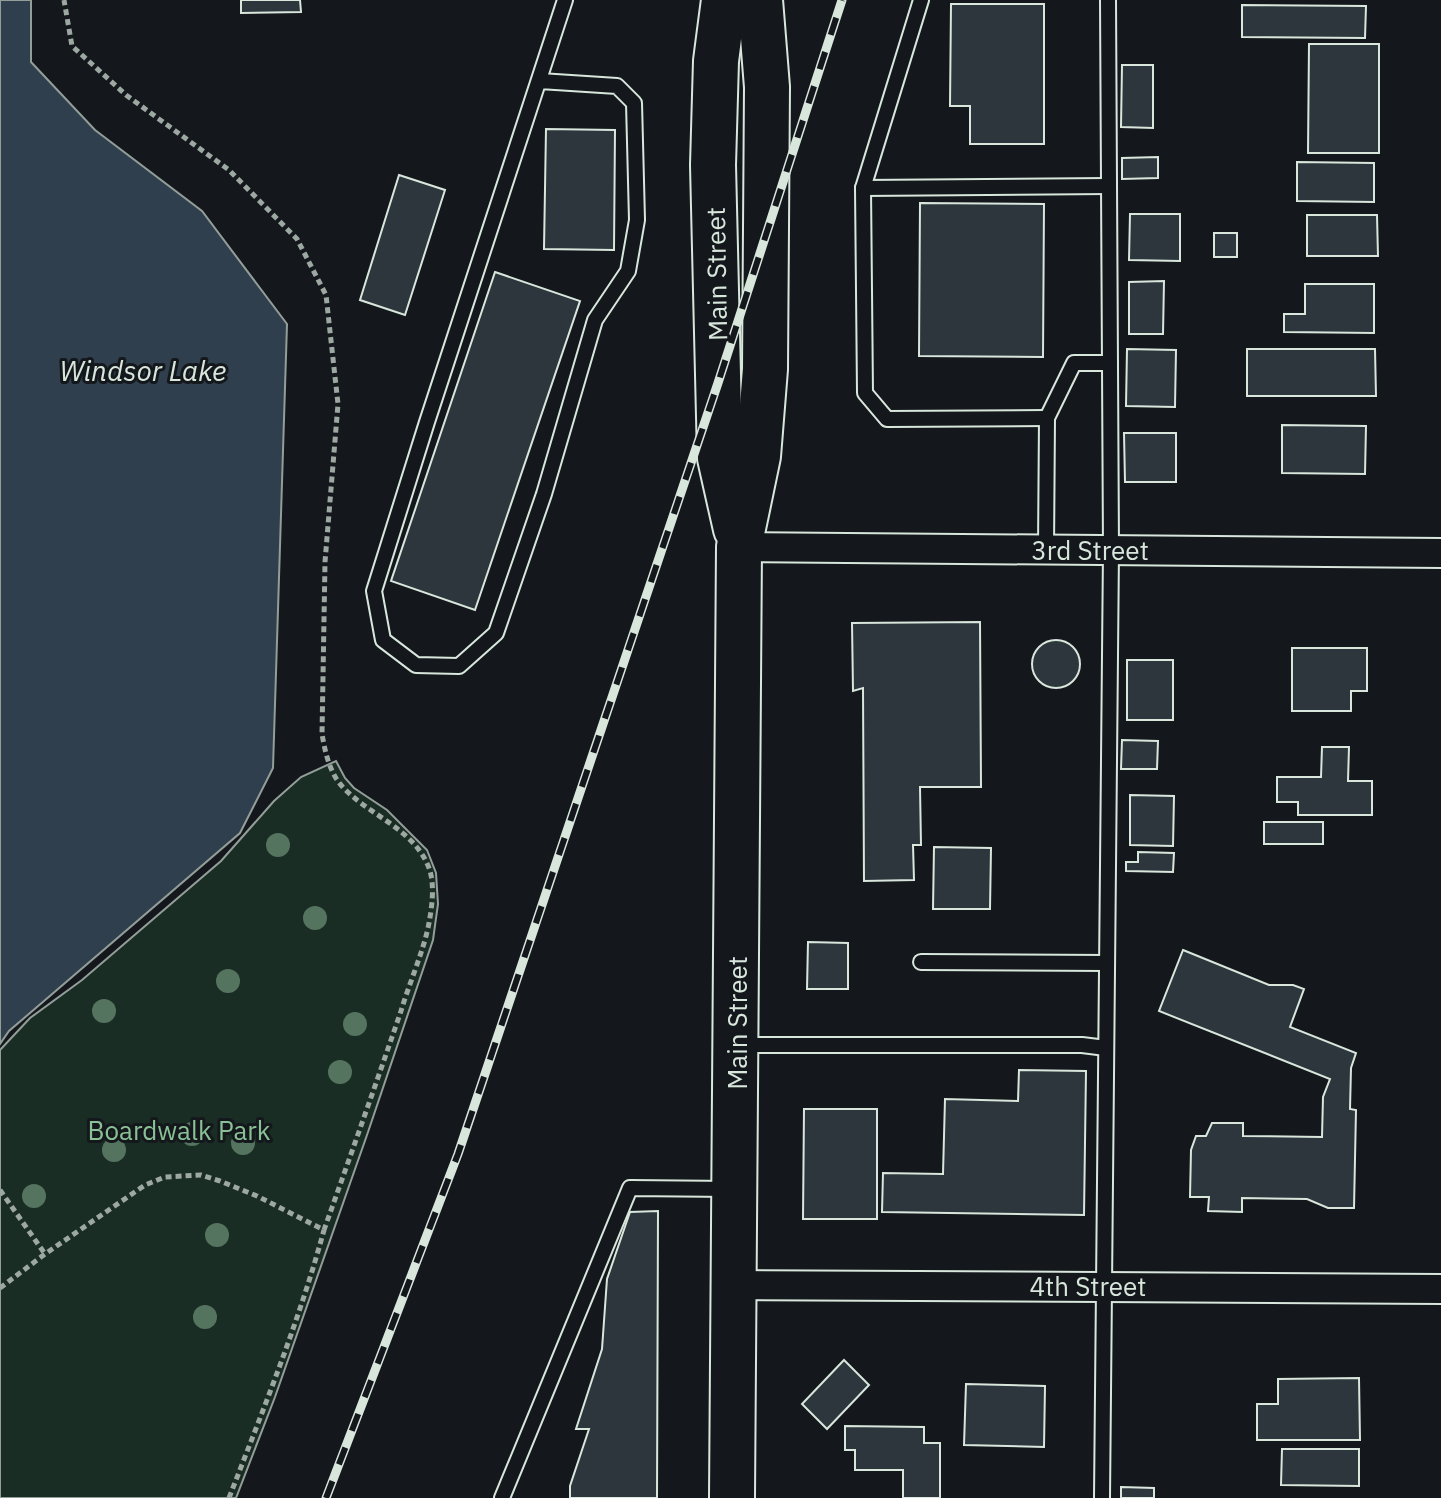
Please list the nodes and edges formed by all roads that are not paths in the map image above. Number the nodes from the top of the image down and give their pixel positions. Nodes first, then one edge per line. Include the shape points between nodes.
1 (565, 0) edge
2 (724, 0) edge
3 (760, 0) edge
4 (921, 0) edge
5 (1108, 0) edge
6 (540, 81) junction
7 (1109, 186) junction
8 (863, 188) junction
9 (1110, 363) junction
10 (1047, 418) junction
11 (739, 547) junction
12 (1046, 550) junction
13 (1111, 550) junction
14 (1441, 553) edge
15 (921, 962) dead end
16 (1107, 963) junction
17 (737, 1045) junction
18 (1106, 1048) junction
19 (736, 1189) junction
20 (735, 1285) junction
21 (1105, 1286) junction
22 (1441, 1289) edge
23 (502, 1498) edge
24 (732, 1498) edge
25 (1102, 1498) edge

1 - 6 lane
2 - 11 main road, Main Street via 713,165 720,458
3 - 11 main road, Main Street via 767,87 765,369 758,456
4 - 8 lane
5 - 7 lane
6 - 6 lane via 374,591 383,640 416,665 459,666 496,633 595,320 628,271 637,220 634,103 617,86
7 - 8 lane
7 - 9 lane
8 - 10 lane via 865,393 887,419
9 - 10 lane via 1074,363
9 - 13 lane
10 - 12 lane
11 - 12 street, 3rd Street
11 - 17 main road, Main Street
12 - 13 street, 3rd Street
13 - 14 street, 3rd Street
13 - 16 lane
15 - 16 lane
16 - 18 lane
17 - 18 lane
17 - 19 main road, Main Street
18 - 21 lane
19 - 20 main road, Main Street
19 - 23 lane via 630,1188
20 - 21 street, 4th Street
20 - 24 main road, Main Street
21 - 22 street, 4th Street
21 - 25 lane

